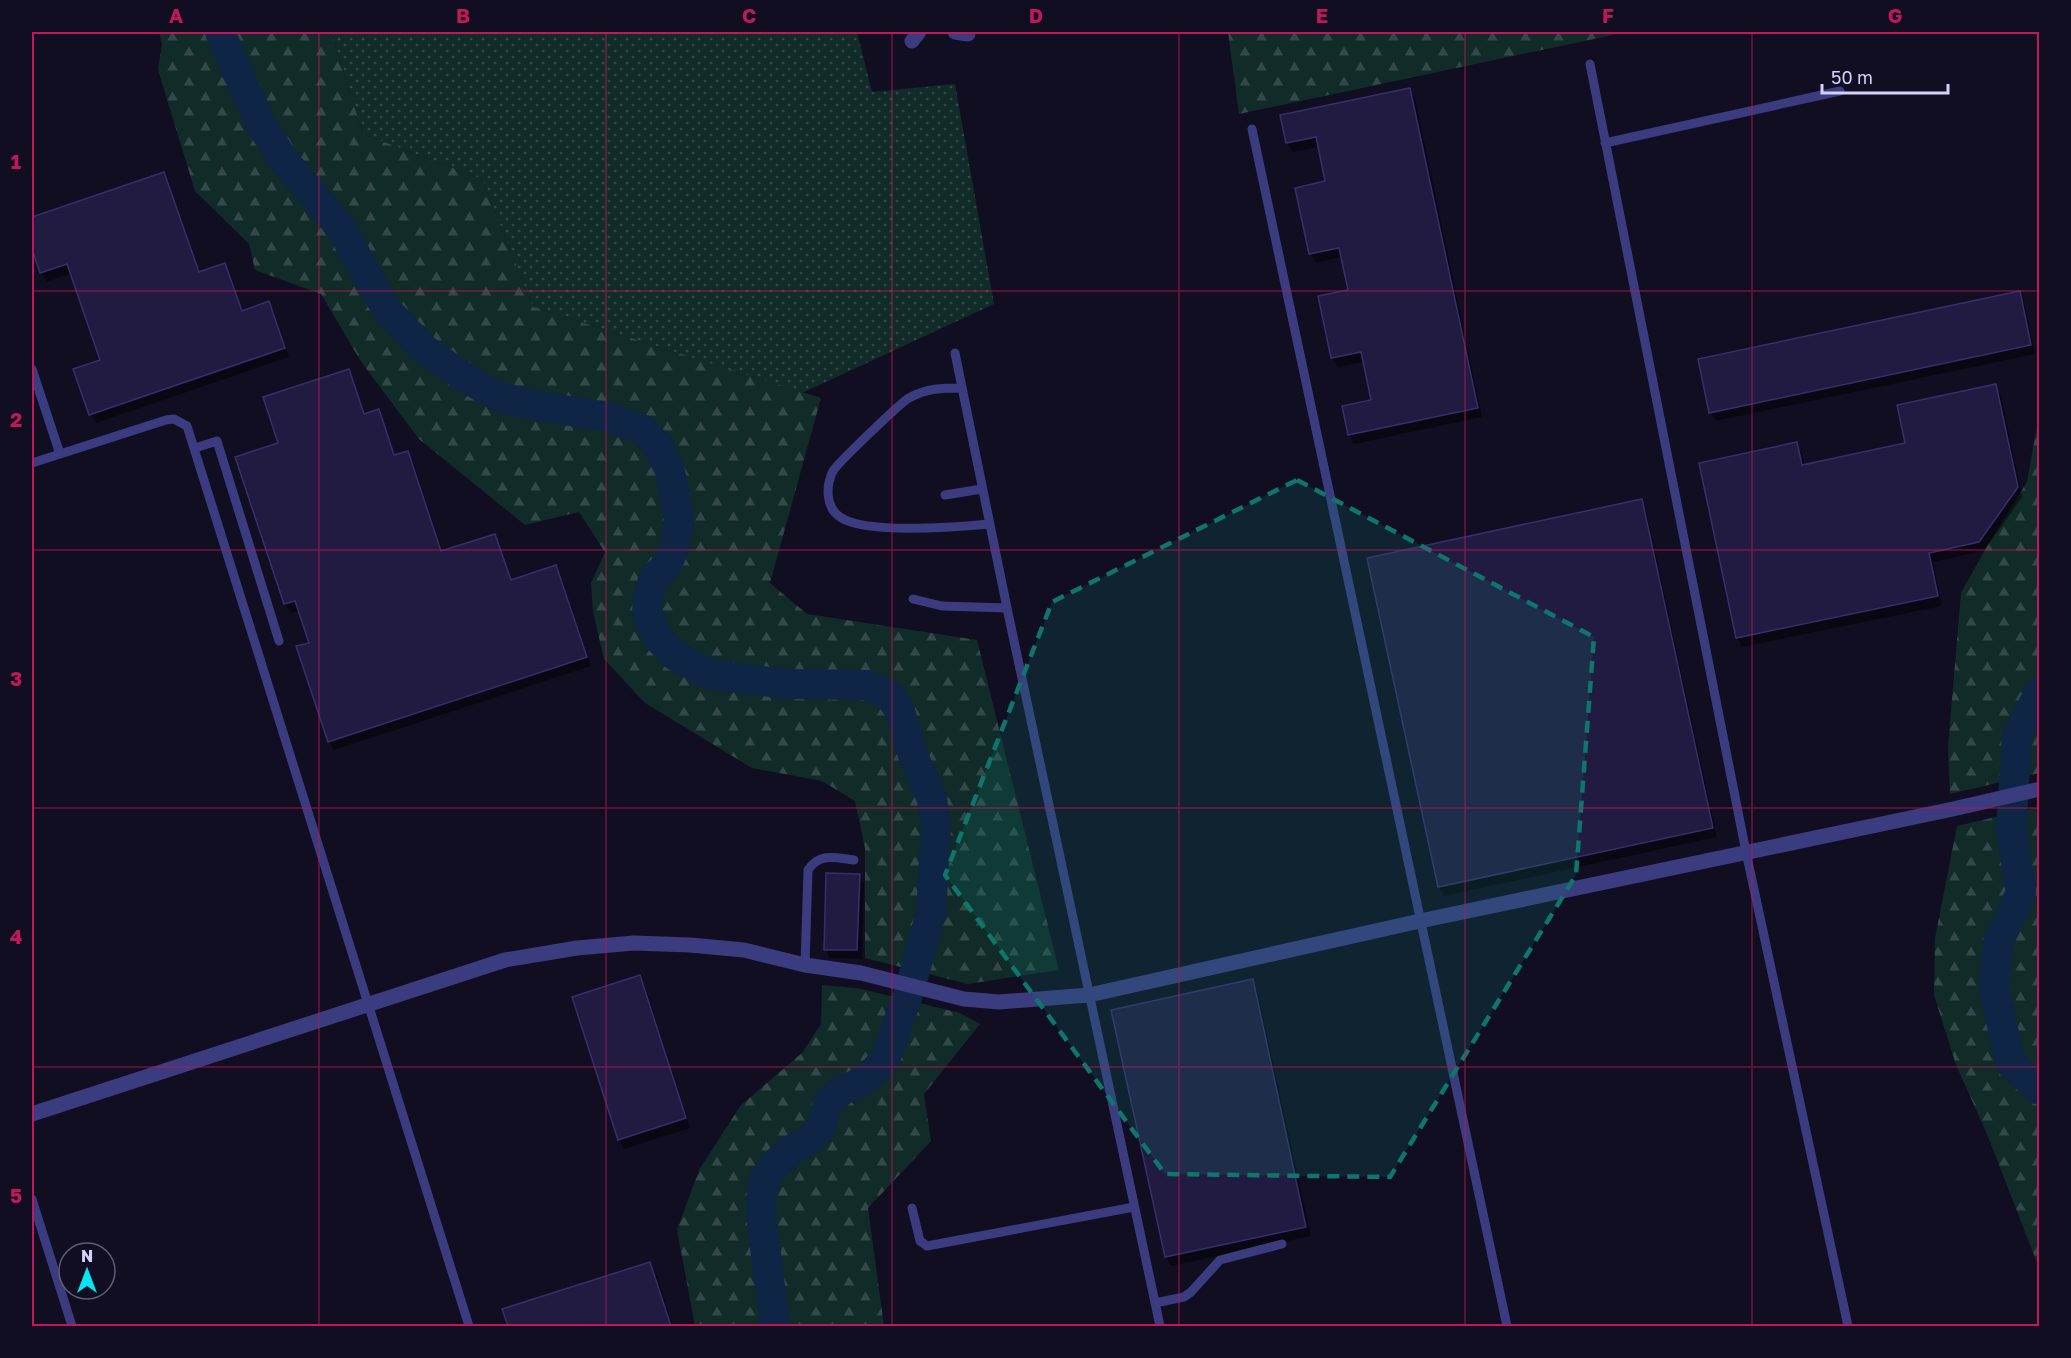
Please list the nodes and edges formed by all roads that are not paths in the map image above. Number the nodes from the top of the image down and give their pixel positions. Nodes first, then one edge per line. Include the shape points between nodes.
1 (1590, 64) dead end
2 (1840, 92) dead end
3 (1252, 129) dead end
4 (1605, 143) junction
5 (955, 353) dead end
6 (32, 369) edge
7 (962, 388) junction
8 (195, 448) junction
9 (60, 453) junction
10 (32, 463) edge
11 (982, 489) junction
12 (945, 495) dead end
13 (990, 524) junction
14 (913, 599) dead end
15 (1007, 608) junction
16 (279, 641) dead end
17 (2040, 789) edge
18 (1746, 852) junction
19 (854, 860) dead end
20 (1419, 921) junction
21 (805, 965) junction
22 (1089, 994) junction
23 (368, 1006) junction
24 (32, 1114) edge
25 (32, 1199) edge
26 (1134, 1207) junction
27 (912, 1208) dead end
28 (1282, 1244) dead end
29 (1155, 1303) junction
30 (72, 1326) edge
31 (469, 1326) edge
32 (1160, 1326) edge
33 (1507, 1326) edge
34 (1848, 1326) edge

1 - 4 lane
2 - 4 lane
3 - 20 lane
4 - 18 lane
5 - 7 lane
6 - 9 lane
7 - 11 lane
7 - 13 lane via 936,388 906,399 834,470 828,498 841,518 859,524 943,528
8 - 9 lane via 188,426 174,419
8 - 16 lane via 217,441
8 - 23 lane
9 - 10 lane
11 - 12 lane
11 - 13 lane
13 - 15 lane
14 - 15 lane via 942,606
15 - 22 lane
17 - 18 street
18 - 20 street
18 - 34 lane
19 - 21 lane via 819,859 808,870
20 - 22 street
20 - 33 lane
21 - 22 street via 861,973 964,999 999,1002
21 - 23 street via 744,950 690,945 634,943 577,948 505,960
22 - 26 lane
23 - 24 street
23 - 31 lane
25 - 30 lane
26 - 27 lane via 927,1246 920,1241
26 - 29 lane
28 - 29 lane via 1220,1260 1184,1297
29 - 32 lane

